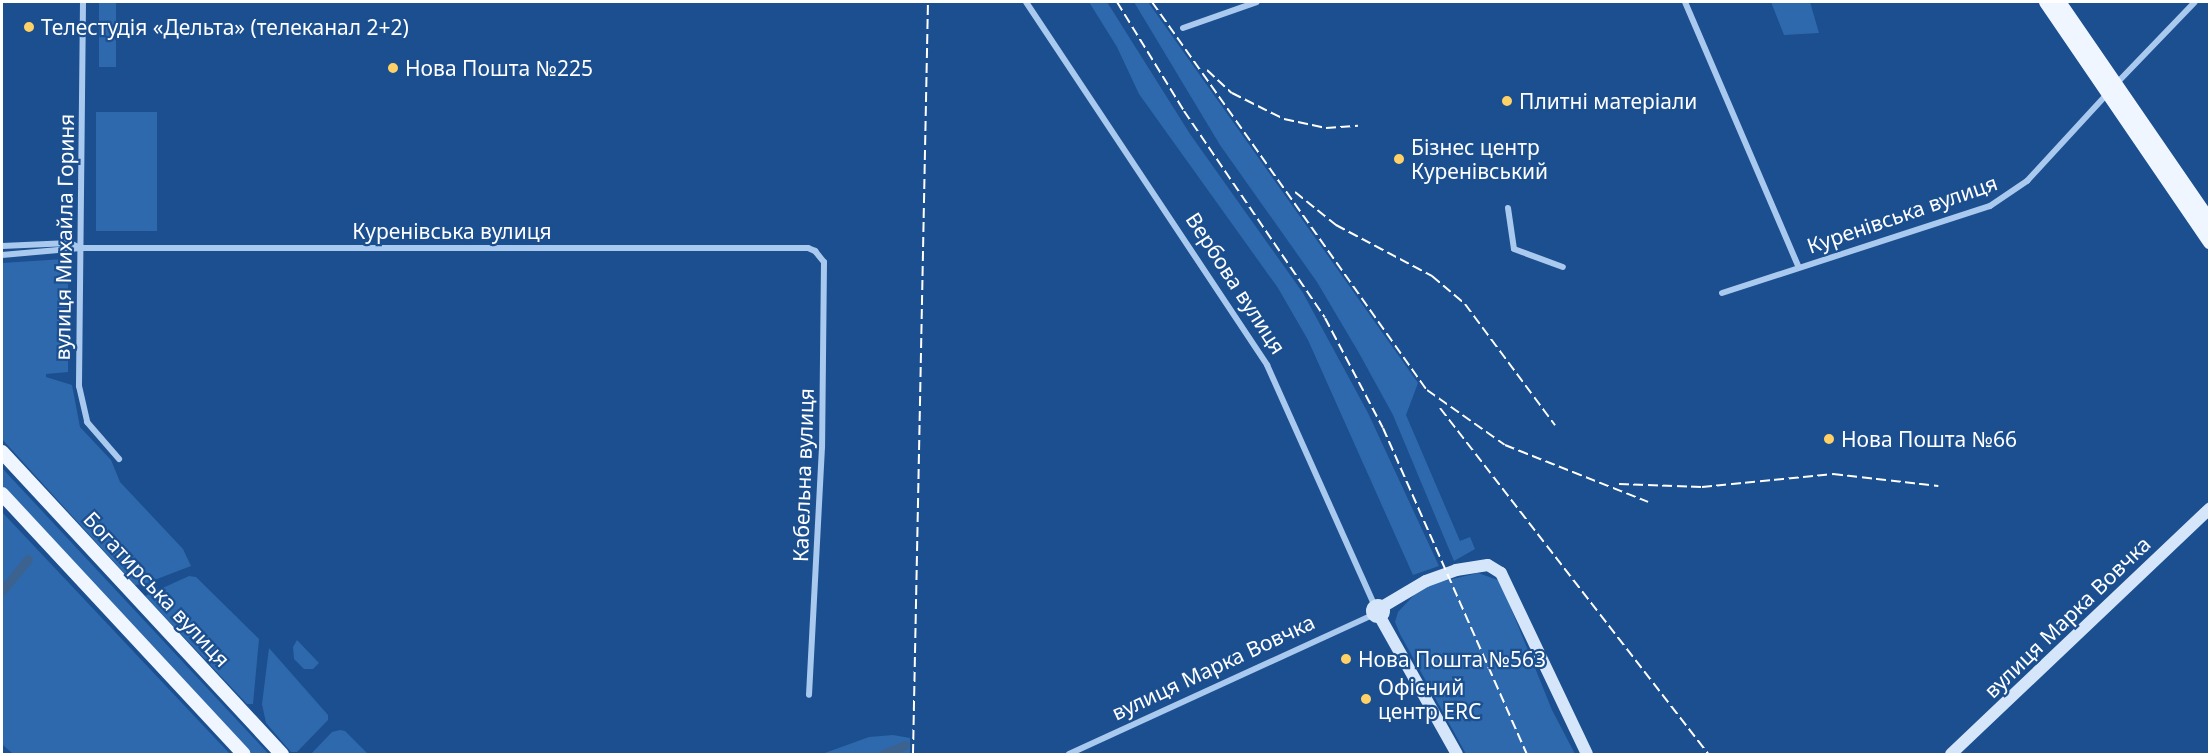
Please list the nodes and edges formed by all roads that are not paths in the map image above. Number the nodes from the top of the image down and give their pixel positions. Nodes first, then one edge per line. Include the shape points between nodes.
1 (83, 2) edge
2 (1026, 2) edge
3 (1257, 2) edge
4 (1685, 2) edge
5 (2046, 2) edge
6 (2059, 2) edge
7 (2195, 2) edge
8 (1183, 28) dead end
9 (2112, 89) junction
10 (1508, 208) dead end
11 (2210, 222) edge
12 (2210, 242) edge
13 (2, 246) edge
14 (81, 248) junction
15 (2, 255) edge
16 (821, 257) joint
17 (1798, 266) junction
18 (1563, 267) dead end
19 (1722, 293) dead end
20 (2, 452) edge
21 (119, 459) dead end
22 (2, 494) edge
23 (2210, 508) edge
24 (1377, 611) junction
25 (809, 695) dead end
26 (244, 754) edge
27 (282, 754) edge
28 (1070, 754) edge
29 (1457, 754) edge
30 (1587, 754) edge
31 (1951, 754) edge

1 - 14 street, вулиця Михайла Гориня
2 - 24 street, Вербова вулиця via 1267,365
3 - 8 street
4 - 17 street
5 - 9 main road
6 - 9 main road
7 - 9 street, Куренівська вулиця
9 - 11 main road
9 - 12 main road
9 - 17 street, Куренівська вулиця via 2012,194 1990,206
10 - 18 street via 1514,249
13 - 14 street, Куренівська вулиця via 70,243
14 - 15 street, Куренівська вулиця
14 - 16 street, Куренівська вулиця via 808,248
14 - 21 street, вулиця Михайла Гориня via 81,396 87,422
16 - 25 street, Кабельна вулиця via 822,447
17 - 19 street, Куренівська вулиця
20 - 27 main road, Богатирська вулиця
22 - 26 main road
23 - 31 main road, вулиця Марка Вовчка
24 - 28 street, вулиця Марка Вовчка
24 - 29 main road, Вербова вулиця
24 - 30 main road via 1426,581 1456,570 1488,565 1501,573

